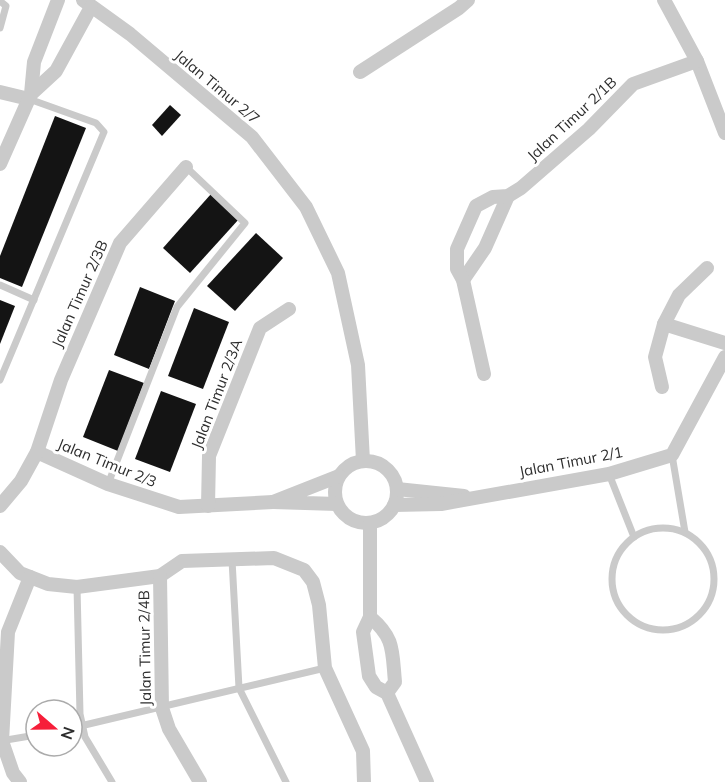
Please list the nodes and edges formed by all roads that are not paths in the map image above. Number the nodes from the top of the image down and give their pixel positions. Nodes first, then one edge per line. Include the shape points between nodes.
1 (58, 0) edge
2 (468, 0) edge
3 (664, 0) edge
4 (0, 1) edge
5 (87, 4) edge
6 (0, 28) edge
7 (697, 61) junction
8 (360, 72) dead end
9 (0, 92) edge
10 (30, 96) junction
11 (725, 133) edge
12 (0, 164) edge
13 (186, 167) joint
14 (508, 196) junction
15 (707, 268) dead end
16 (463, 280) junction
17 (0, 285) edge
18 (34, 300) junction
19 (289, 309) dead end
20 (664, 324) junction
21 (725, 343) edge
22 (725, 357) edge
23 (484, 374) dead end
24 (0, 380) edge
25 (662, 387) dead end
26 (37, 452) junction
27 (672, 455) junction
28 (363, 461) junction
29 (609, 474) junction
30 (339, 476) junction
31 (108, 484) junction
32 (397, 489) junction
33 (472, 497) junction
34 (273, 502) junction
35 (337, 504) junction
36 (394, 505) junction
37 (0, 506) edge
38 (208, 506) junction
39 (370, 523) junction
40 (685, 532) junction
41 (634, 537) junction
42 (0, 552) edge
43 (232, 560) junction
44 (160, 576) junction
45 (30, 577) junction
46 (77, 587) junction
47 (370, 617) junction
48 (4, 632) edge
49 (325, 668) junction
50 (239, 688) junction
51 (387, 693) junction
52 (80, 698) edge
53 (162, 708) junction
54 (84, 726) edge
55 (84, 732) edge
56 (24, 737) edge
57 (1, 741) edge
58 (14, 779) edge
59 (112, 782) edge
60 (200, 782) edge
61 (286, 782) edge
62 (364, 782) edge
63 (427, 782) edge

1 - 10 street via 34,62
2 - 8 street
3 - 7 street
4 - 6 lane via 6,6
5 - 10 street via 56,71
5 - 28 street, Jalan Timur 2/7 via 130,34 252,137 306,207 338,273 358,364
7 - 11 street
7 - 14 street, Jalan Timur 2/1B via 633,84 566,150
9 - 10 street
10 - 12 street
10 - 18 lane via 96,123 104,132
13 - 26 street, Jalan Timur 2/3B via 120,243 61,380
13 - 31 lane via 244,224 177,306
14 - 16 street, Jalan Timur 2/1B via 485,248
14 - 16 street, Jalan Timur 2/1B via 493,197 476,206 457,249
15 - 20 street via 679,294
16 - 23 street, Jalan Timur 2/1B
17 - 18 lane
18 - 24 lane
19 - 38 street, Jalan Timur 2/3A via 260,328 209,456
20 - 21 street
20 - 25 street via 655,357
22 - 27 street
26 - 31 street, Jalan Timur 2/3
26 - 37 street, Jalan Timur 2/3B via 21,481
27 - 29 street, Jalan Timur 2/1
27 - 40 lane
28 - 30 street via 345,468
28 - 32 street via 389,472
29 - 33 street, Jalan Timur 2/1
29 - 41 lane
30 - 34 street
30 - 35 street via 335,485
31 - 38 street, Jalan Timur 2/3 via 179,507
32 - 33 street, Jalan Timur 2/1
32 - 36 street
33 - 36 street, Jalan Timur 2/1 via 441,504
34 - 35 street
34 - 38 street, Jalan Timur 2/3
35 - 39 street via 350,519
36 - 39 street via 380,520
39 - 47 street
40 - 41 lane via 654,529
40 - 41 lane via 708,554 714,585 701,614 683,626 662,630 633,620 615,594 615,563
42 - 45 street via 20,573
43 - 44 street via 182,561
43 - 49 street via 274,558 304,570 313,582 319,605
43 - 50 lane
44 - 46 street
44 - 53 street, Jalan Timur 2/4B
45 - 46 street via 48,584
45 - 48 street
46 - 52 lane
47 - 51 street via 363,632 369,676 376,687
47 - 51 street via 387,631 392,652 395,682
48 - 57 street
49 - 50 lane
49 - 62 street via 363,751
50 - 53 lane
50 - 61 lane
51 - 63 street
53 - 54 lane
53 - 60 street, Jalan Timur 2/4B via 169,729
55 - 59 lane
56 - 57 lane
57 - 58 street

